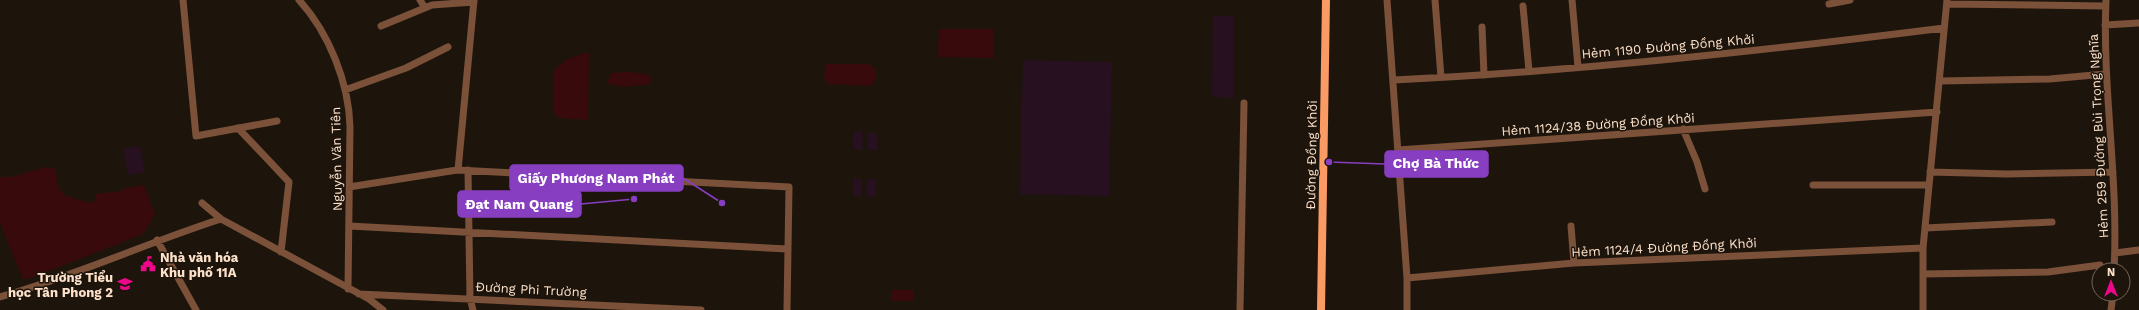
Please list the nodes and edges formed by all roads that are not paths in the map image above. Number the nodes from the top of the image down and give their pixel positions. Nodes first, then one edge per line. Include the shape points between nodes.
1 (183, 0) edge
2 (299, 0) edge
3 (420, 0) edge
4 (1326, 0) edge
5 (1387, 0) edge
6 (1435, 0) edge
7 (1572, 0) edge
8 (1850, 0) edge
9 (474, 1) edge
10 (1947, 2) edge
11 (2106, 3) edge
12 (1829, 4) dead end
13 (1523, 6) dead end
14 (425, 8) junction
15 (2139, 23) edge
16 (2105, 25) junction
17 (381, 26) dead end
18 (1482, 27) dead end
19 (1944, 28) junction
20 (448, 47) dead end
21 (1578, 67) junction
22 (1529, 71) junction
23 (2105, 74) junction
24 (1484, 75) junction
25 (1441, 77) junction
26 (1394, 80) junction
27 (1940, 81) junction
28 (345, 90) junction
29 (1244, 103) dead end
30 (1936, 112) junction
31 (277, 121) dead end
32 (238, 128) junction
33 (1683, 130) junction
34 (1398, 150) junction
35 (458, 170) junction
36 (468, 170) junction
37 (1930, 172) junction
38 (2113, 172) junction
39 (1813, 185) dead end
40 (1929, 185) junction
41 (349, 187) junction
42 (1705, 189) dead end
43 (202, 203) dead end
44 (221, 218) junction
45 (2052, 222) dead end
46 (349, 226) junction
47 (1571, 226) dead end
48 (1925, 228) junction
49 (469, 232) junction
50 (157, 240) junction
51 (1923, 248) junction
52 (788, 249) junction
53 (2139, 250) edge
54 (281, 252) junction
55 (2115, 253) junction
56 (2114, 262) edge
57 (1574, 263) junction
58 (2091, 266) edge
59 (1923, 274) junction
60 (1407, 278) junction
61 (348, 289) junction
62 (358, 294) junction
63 (0, 297) edge
64 (470, 298) junction
65 (196, 310) edge
66 (383, 310) edge
67 (473, 310) edge
68 (701, 310) edge
69 (787, 310) edge
70 (1240, 310) edge
71 (1321, 310) edge
72 (1407, 310) edge
73 (1923, 310) edge

1 - 32 street via 196,136
2 - 28 street, Nguyễn Văn Tiên via 311,15 330,49
3 - 14 street
4 - 71 main road, Đường Đồng Khởi
5 - 26 street
6 - 25 street
7 - 21 street
8 - 12 street
9 - 14 street
9 - 35 street
10 - 11 street
10 - 19 street
11 - 16 street, Hẻm 259 Đường Bùi Trọng Nghĩa
13 - 22 street
14 - 17 street
15 - 16 street
16 - 23 street, Hẻm 259 Đường Bùi Trọng Nghĩa
18 - 24 street
19 - 21 street, Hẻm 1190 Đường Đồng Khởi via 1731,54
19 - 27 street
20 - 28 street via 406,68
21 - 22 street, Hẻm 1190 Đường Đồng Khởi
22 - 24 street, Hẻm 1190 Đường Đồng Khởi
23 - 27 street via 2050,79
23 - 38 street, Hẻm 259 Đường Bùi Trọng Nghĩa
24 - 25 street, Hẻm 1190 Đường Đồng Khởi
25 - 26 street, Hẻm 1190 Đường Đồng Khởi
26 - 34 street
27 - 30 street
28 - 41 street, Nguyễn Văn Tiên via 350,118
29 - 70 street
30 - 33 street, Hẻm 1124/38 Đường Đồng Khởi
30 - 37 street
31 - 32 street
32 - 54 street via 289,182
33 - 34 street, Hẻm 1124/38 Đường Đồng Khởi
33 - 42 street
34 - 60 street
35 - 36 street
35 - 41 street
36 - 49 street
36 - 52 street via 789,187
37 - 38 street
37 - 40 street
38 - 55 street, Hẻm 259 Đường Bùi Trọng Nghĩa
39 - 40 street
40 - 48 street
41 - 46 street, Nguyễn Văn Tiên
43 - 44 street
44 - 50 street
44 - 54 street
45 - 48 street
46 - 49 street
46 - 61 street, Nguyễn Văn Tiên
47 - 57 street
48 - 51 street
49 - 52 street
49 - 64 street
50 - 63 street via 38,286
50 - 65 street
51 - 57 street, Hẻm 1124/4 Đường Đồng Khởi
51 - 59 street
52 - 69 street
53 - 55 street
54 - 61 street
55 - 56 street, Hẻm 259 Đường Bùi Trọng Nghĩa
57 - 60 street, Hẻm 1124/4 Đường Đồng Khởi
58 - 59 street via 2048,272
59 - 73 street
60 - 72 street
61 - 62 street
62 - 64 street, Đường Phi Trường
62 - 66 street
64 - 67 street
64 - 68 street, Đường Phi Trường

